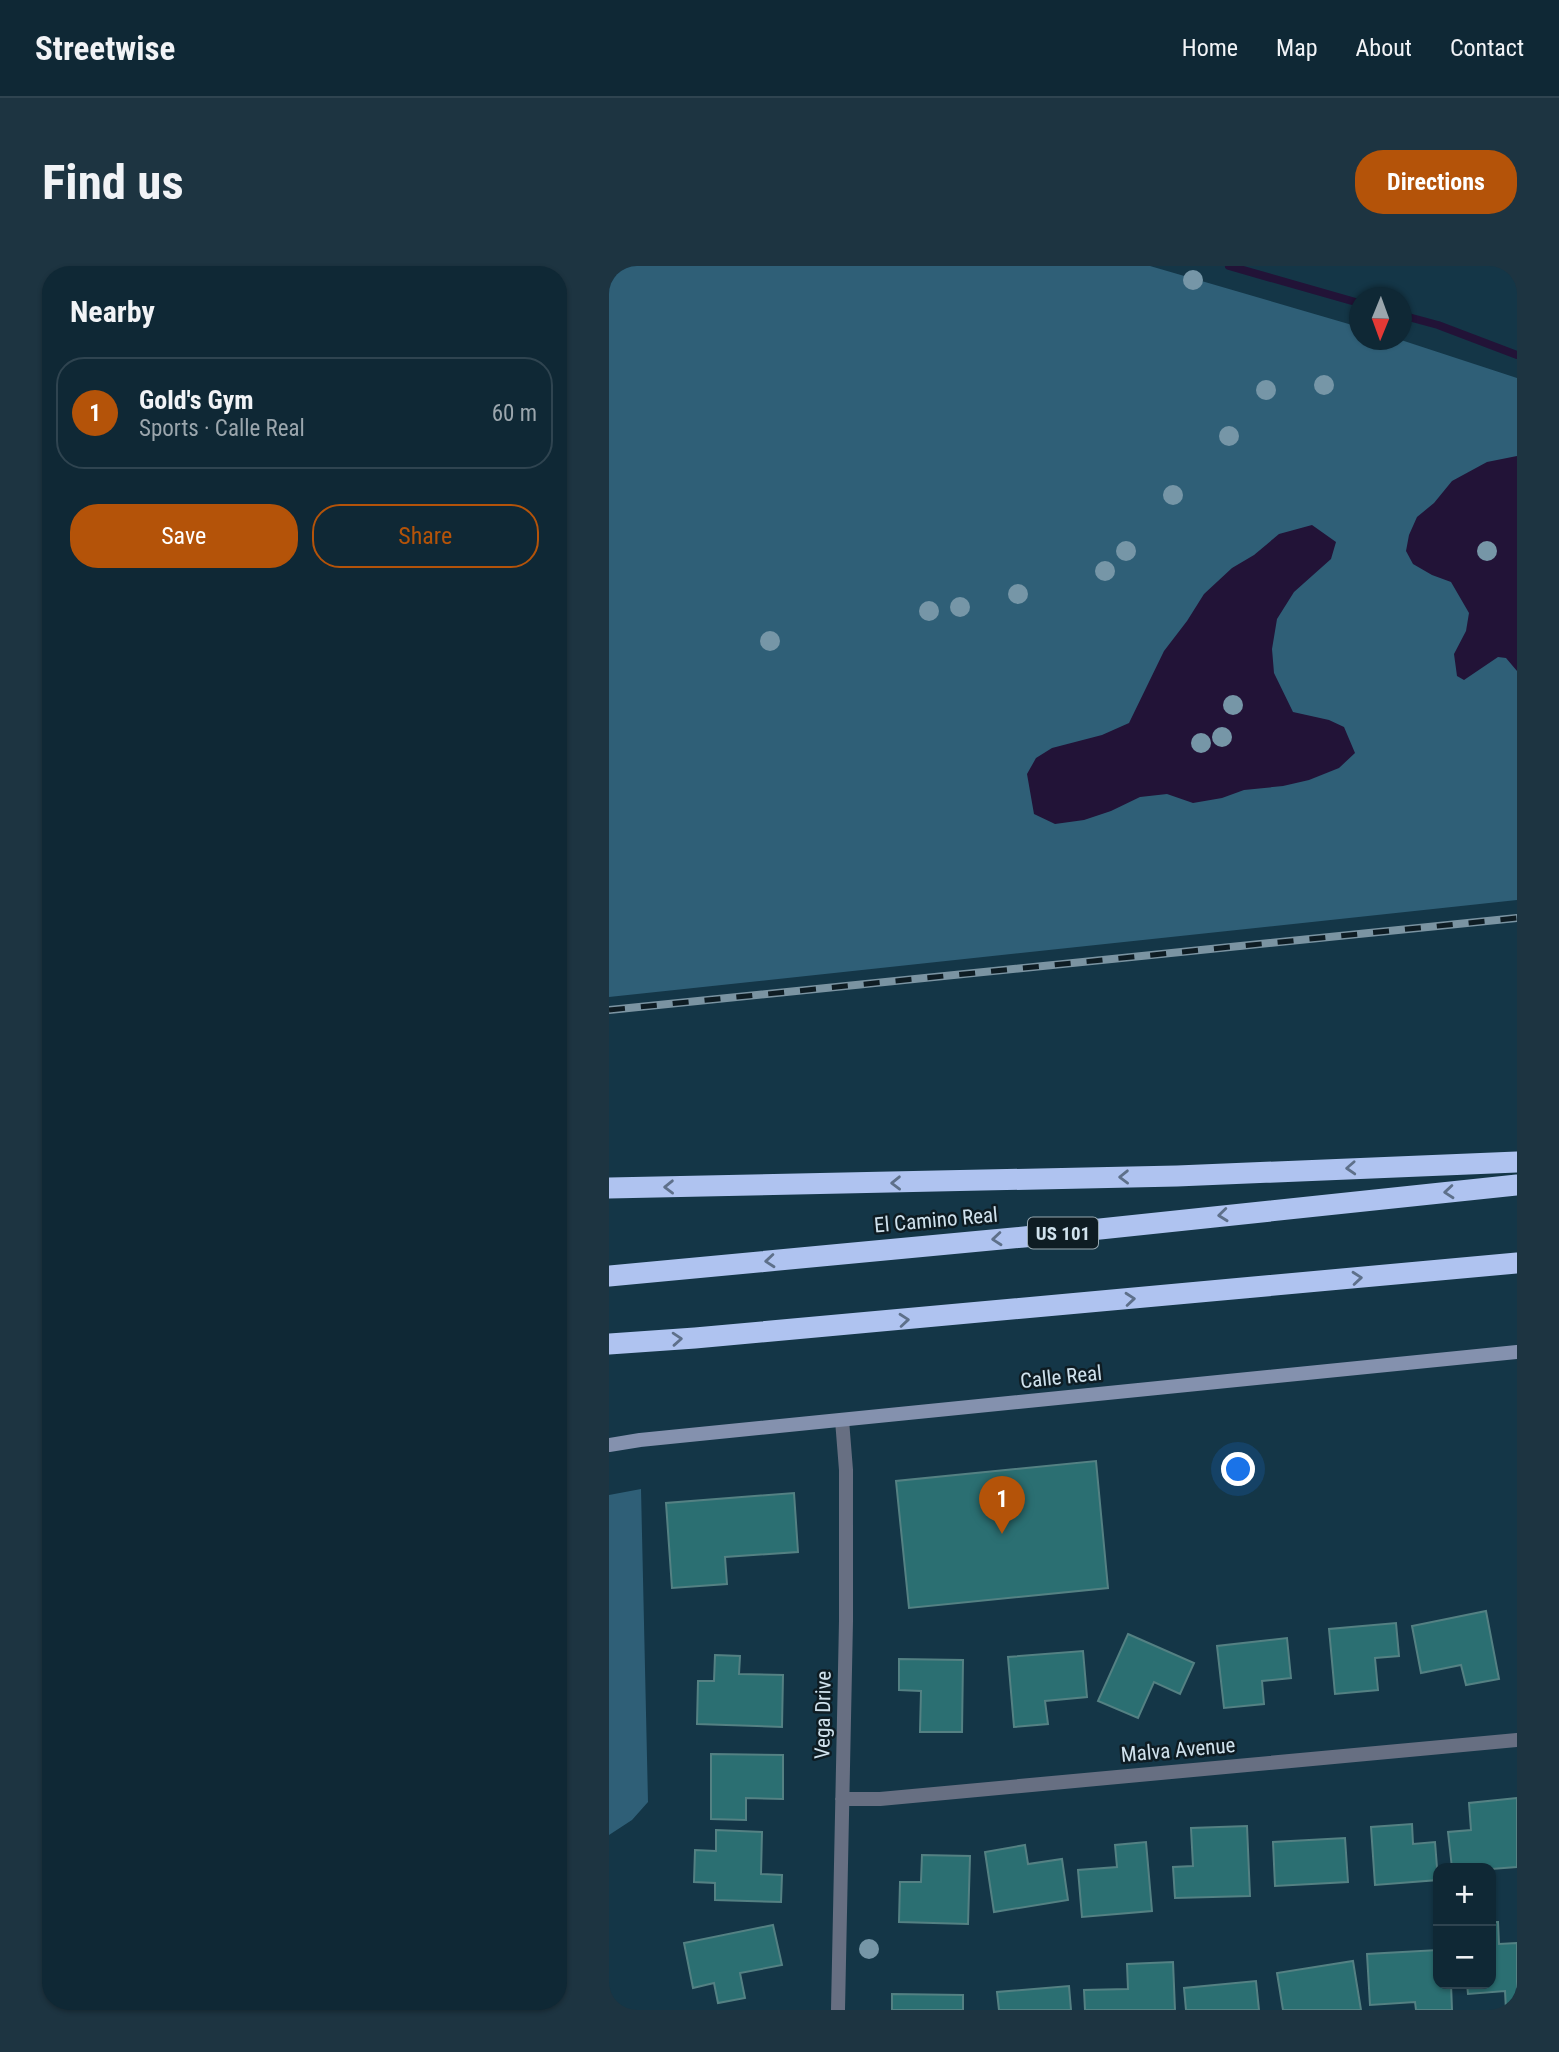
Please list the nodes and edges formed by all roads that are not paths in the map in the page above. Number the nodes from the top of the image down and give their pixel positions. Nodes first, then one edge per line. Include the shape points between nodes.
1 (1517, 1162) edge
2 (1517, 1185) edge
3 (609, 1188) edge
4 (1517, 1263) edge
5 (609, 1276) edge
6 (609, 1344) edge
7 (1517, 1352) edge
8 (842, 1420) junction
9 (609, 1445) edge
10 (1517, 1740) edge
11 (842, 1799) junction
12 (838, 2010) edge

1 -> 3 highway via 1177,1176
2 -> 5 highway, El Camino Real / US 101
6 -> 4 highway
7 - 8 main road, Calle Real
8 - 9 main road, Calle Real
8 - 11 street, Vega Drive via 846,1470
10 - 11 street, Malva Avenue
11 - 12 street, Vega Drive

